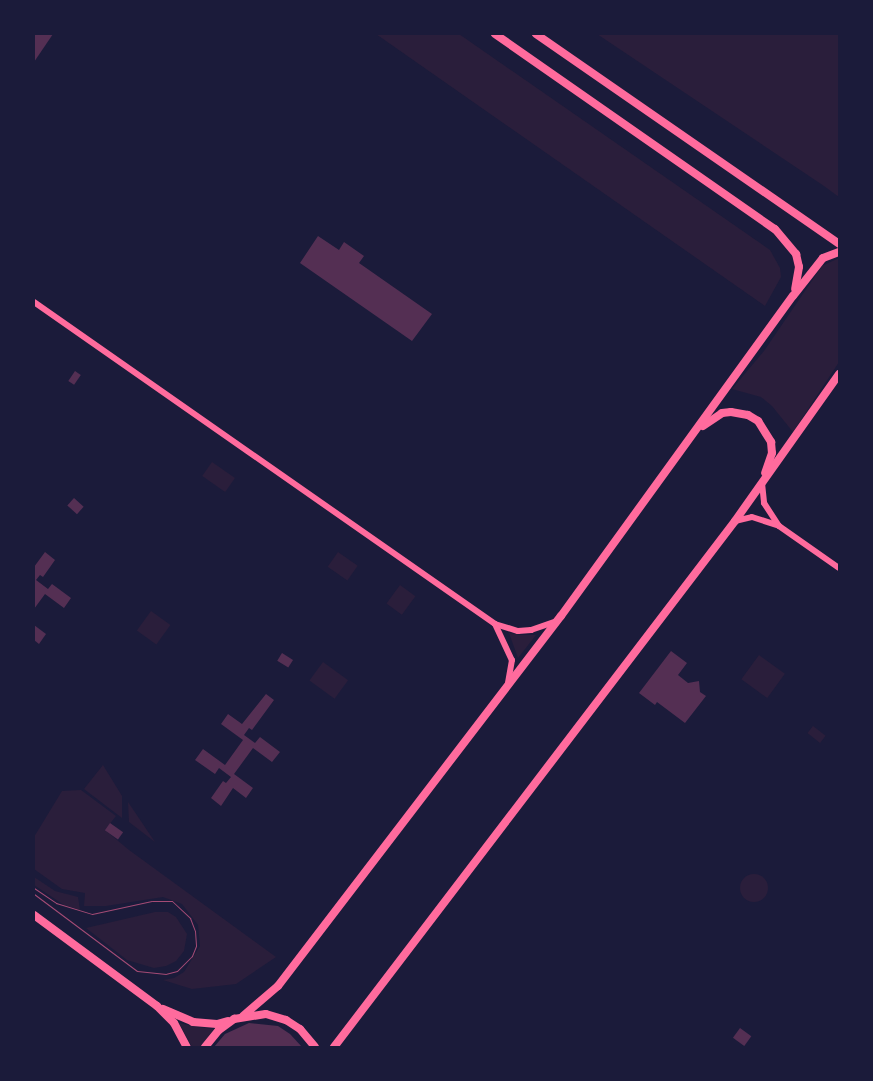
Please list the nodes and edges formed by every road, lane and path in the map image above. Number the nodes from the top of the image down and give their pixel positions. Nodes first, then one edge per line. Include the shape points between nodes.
1 (495, 34) edge
2 (536, 34) edge
3 (839, 244) edge
4 (839, 252) edge
5 (793, 296) junction
6 (34, 302) edge
7 (839, 374) edge
8 (694, 434) junction
9 (762, 483) junction
10 (735, 521) junction
11 (778, 526) junction
12 (839, 568) edge
13 (557, 621) junction
14 (495, 624) junction
15 (507, 686) junction
16 (34, 915) edge
17 (157, 1006) junction
18 (243, 1016) junction
19 (234, 1019) junction
20 (187, 1047) edge
21 (205, 1047) edge
22 (315, 1047) edge
23 (334, 1047) edge

1 - 5 main road via 776,229 796,254 799,268
2 - 3 main road
4 - 5 main road via 823,258
5 - 8 main road
6 - 14 street
7 - 9 main road
8 - 9 main road via 722,414 738,412 758,421 767,431 772,453
8 - 13 main road
9 - 10 main road
9 - 11 street via 764,503
10 - 11 street via 752,517
10 - 23 main road
11 - 12 street
13 - 14 street via 518,631
13 - 15 main road
14 - 15 street via 512,660
15 - 18 main road via 278,986
16 - 17 main road
17 - 19 main road via 193,1022 216,1024
17 - 20 main road via 174,1023
18 - 19 main road
18 - 22 main road via 266,1014 286,1020 300,1029
19 - 21 main road via 219,1030

